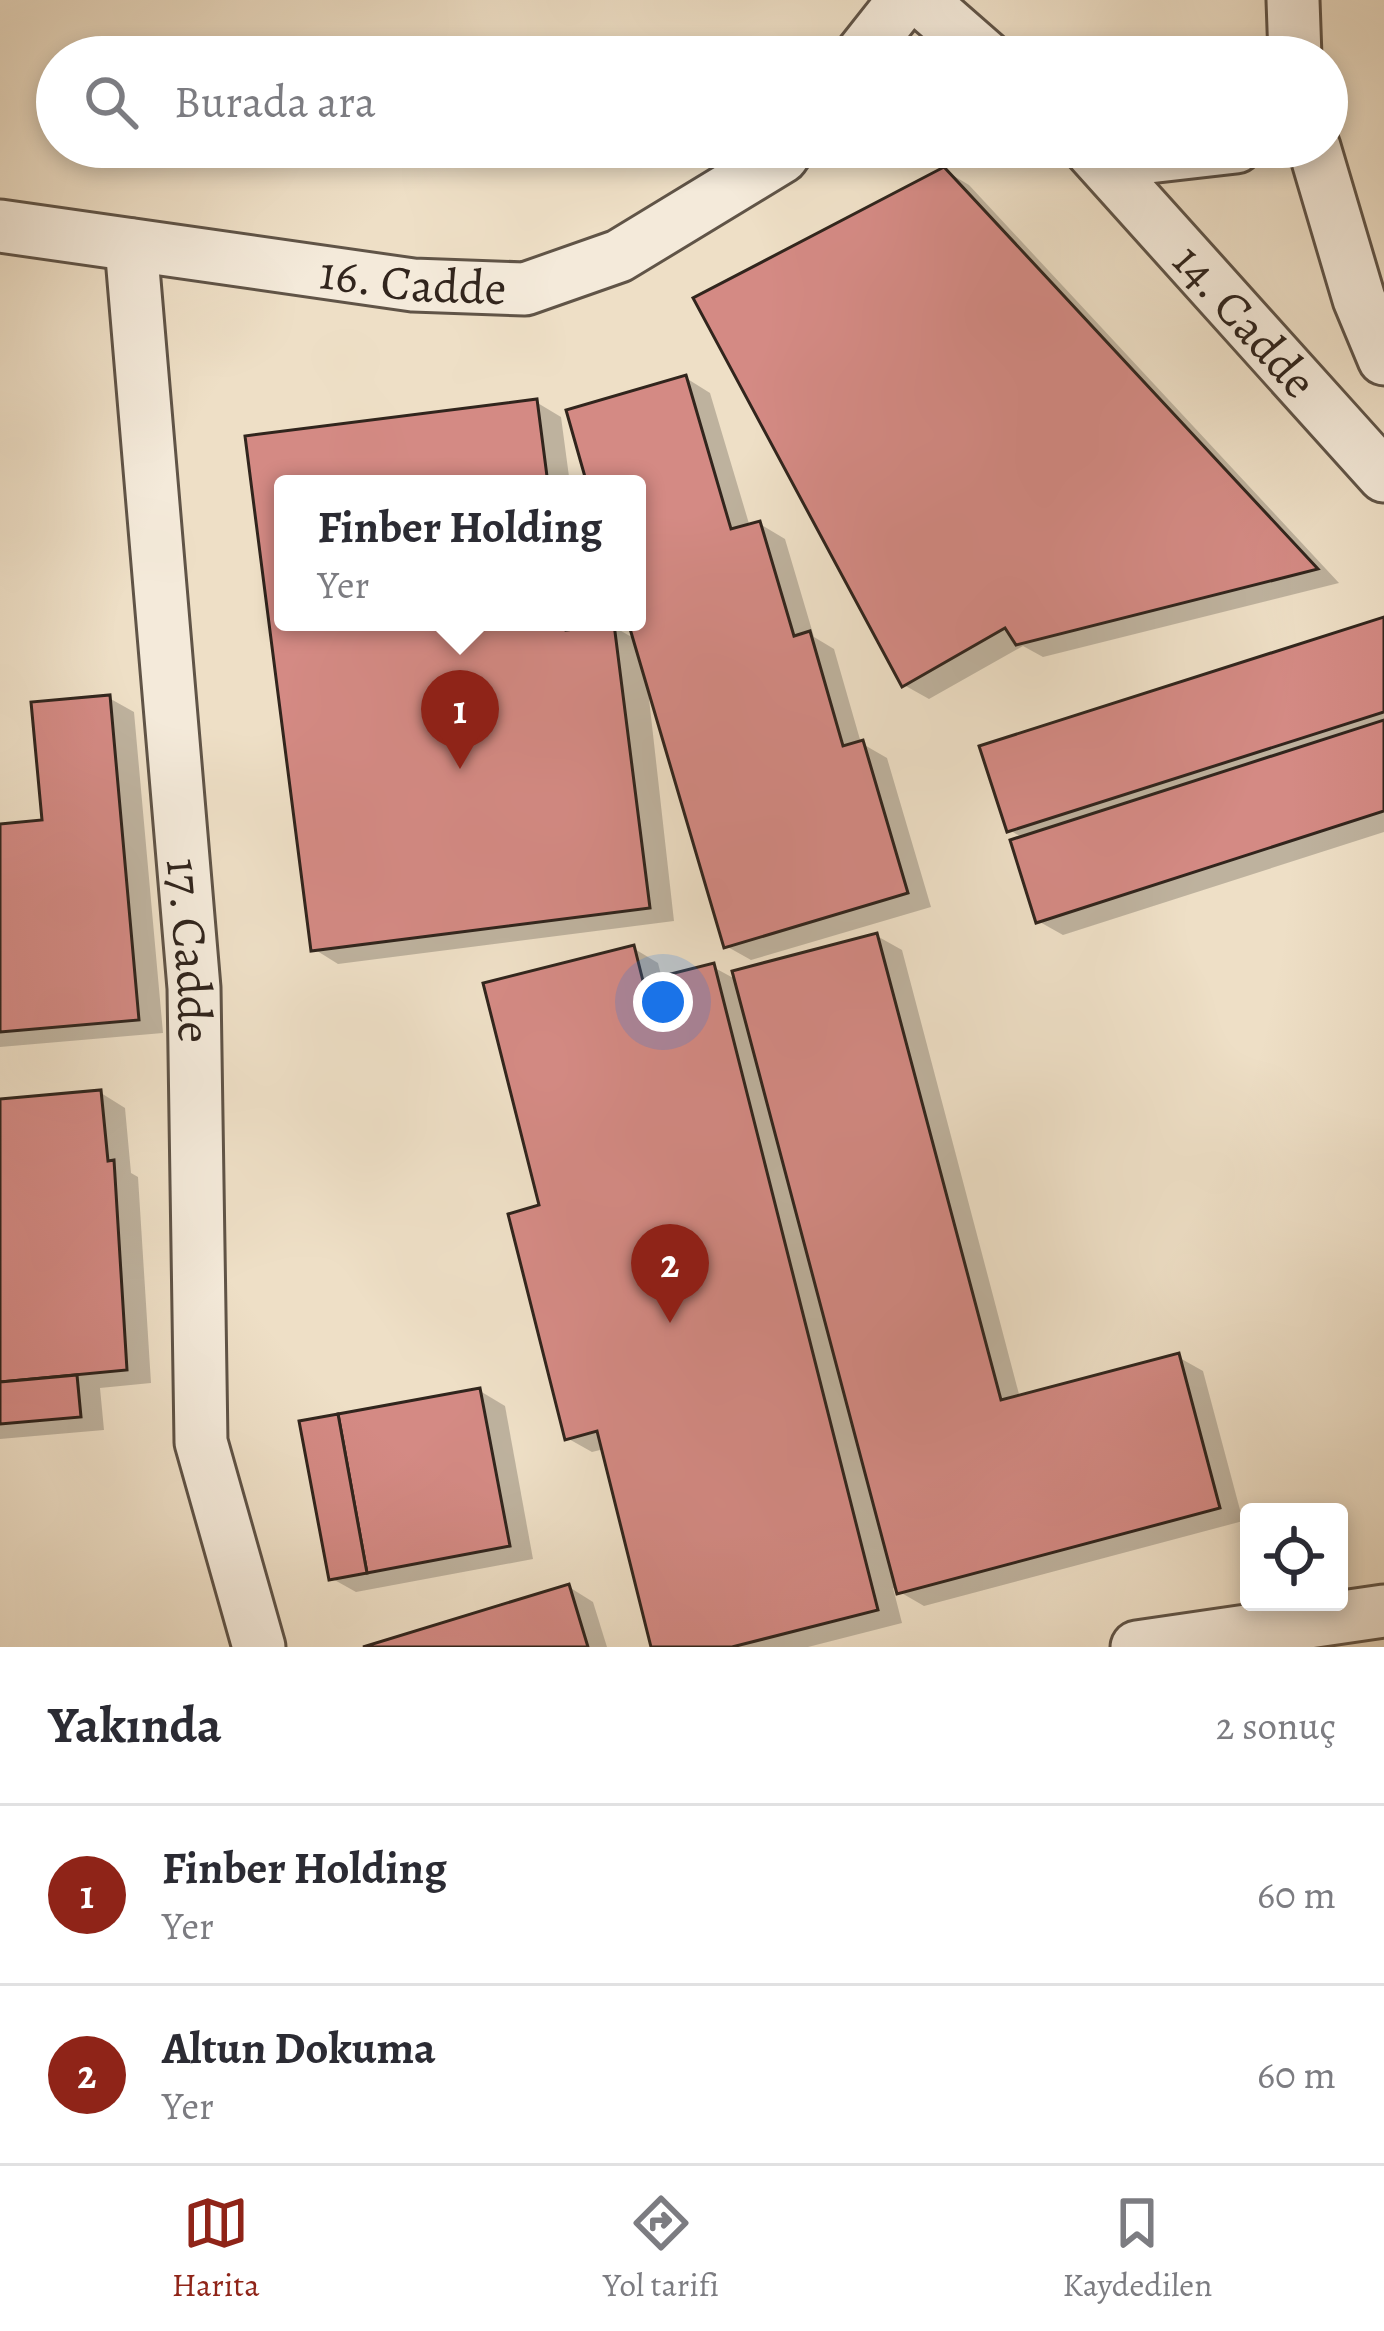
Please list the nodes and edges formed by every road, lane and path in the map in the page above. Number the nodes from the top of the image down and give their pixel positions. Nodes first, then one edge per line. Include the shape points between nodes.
1 (904, 0) edge
2 (921, 0) edge
3 (1293, 0) edge
4 (876, 36) edge
5 (962, 36) edge
6 (1294, 36) edge
7 (764, 168) edge
8 (1109, 168) edge
9 (1320, 168) edge
10 (0, 226) edge
11 (131, 245) junction
12 (1384, 359) edge
13 (1384, 476) edge
14 (1384, 1611) edge
15 (259, 1647) edge
16 (1137, 1647) edge

1 - 4 lane
2 - 5 lane
3 - 6 lane
7 - 11 lane, 16. Cadde via 619,256 525,290 413,285
8 - 13 lane, 14. Cadde
9 - 12 lane
10 - 11 lane, 16. Cadde
11 - 15 lane, 17. Cadde via 194,988 201,1442
14 - 16 lane

